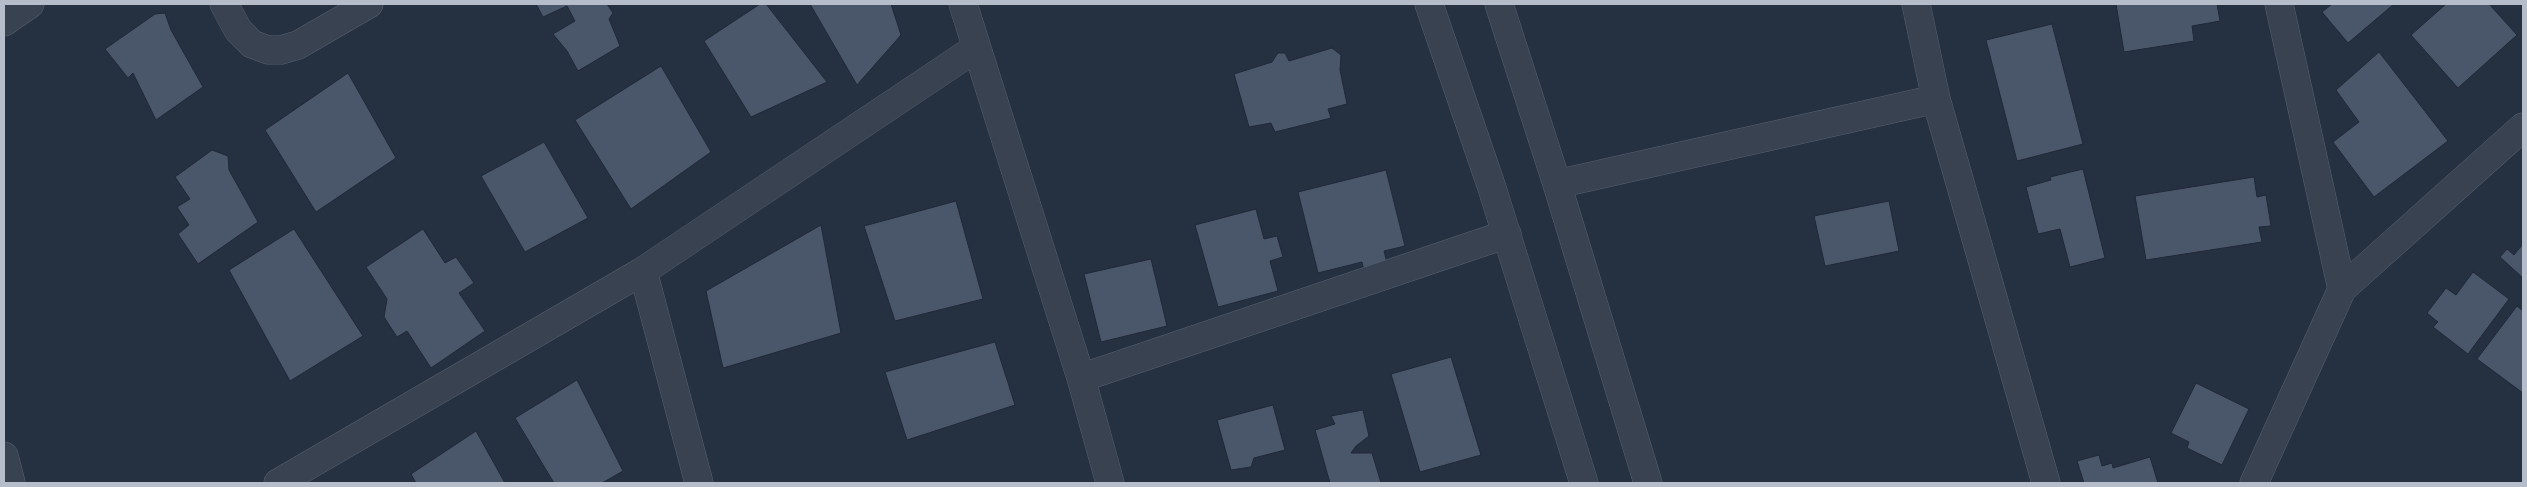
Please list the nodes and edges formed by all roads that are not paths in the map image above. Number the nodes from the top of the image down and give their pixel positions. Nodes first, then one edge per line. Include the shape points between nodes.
1 (30, 4) edge
2 (224, 4) edge
3 (369, 4) edge
4 (963, 4) edge
5 (1429, 4) edge
6 (1499, 4) edge
7 (1916, 4) edge
8 (2279, 4) edge
9 (4, 22) edge
10 (976, 48) junction
11 (1936, 99) junction
12 (2523, 127) edge
13 (1557, 184) junction
14 (1506, 234) junction
15 (643, 271) junction
16 (2342, 289) junction
17 (1081, 378) junction
18 (4, 456) edge
19 (11, 483) edge
20 (278, 483) edge
21 (699, 483) edge
22 (1110, 483) edge
23 (1584, 483) edge
24 (1648, 483) edge
25 (2046, 483) edge
26 (2254, 483) edge

1 - 9 street
2 - 3 street via 238,30 252,44 268,50 281,50 298,45
4 - 10 street
5 - 14 street
6 - 13 street
7 - 11 street
8 - 16 street
10 - 15 street
10 - 17 street
11 - 13 street
11 - 25 street
12 - 16 street
13 - 24 street
14 - 17 street
14 - 23 street
15 - 20 street
15 - 21 street
16 - 26 street
17 - 22 street
18 - 19 street

